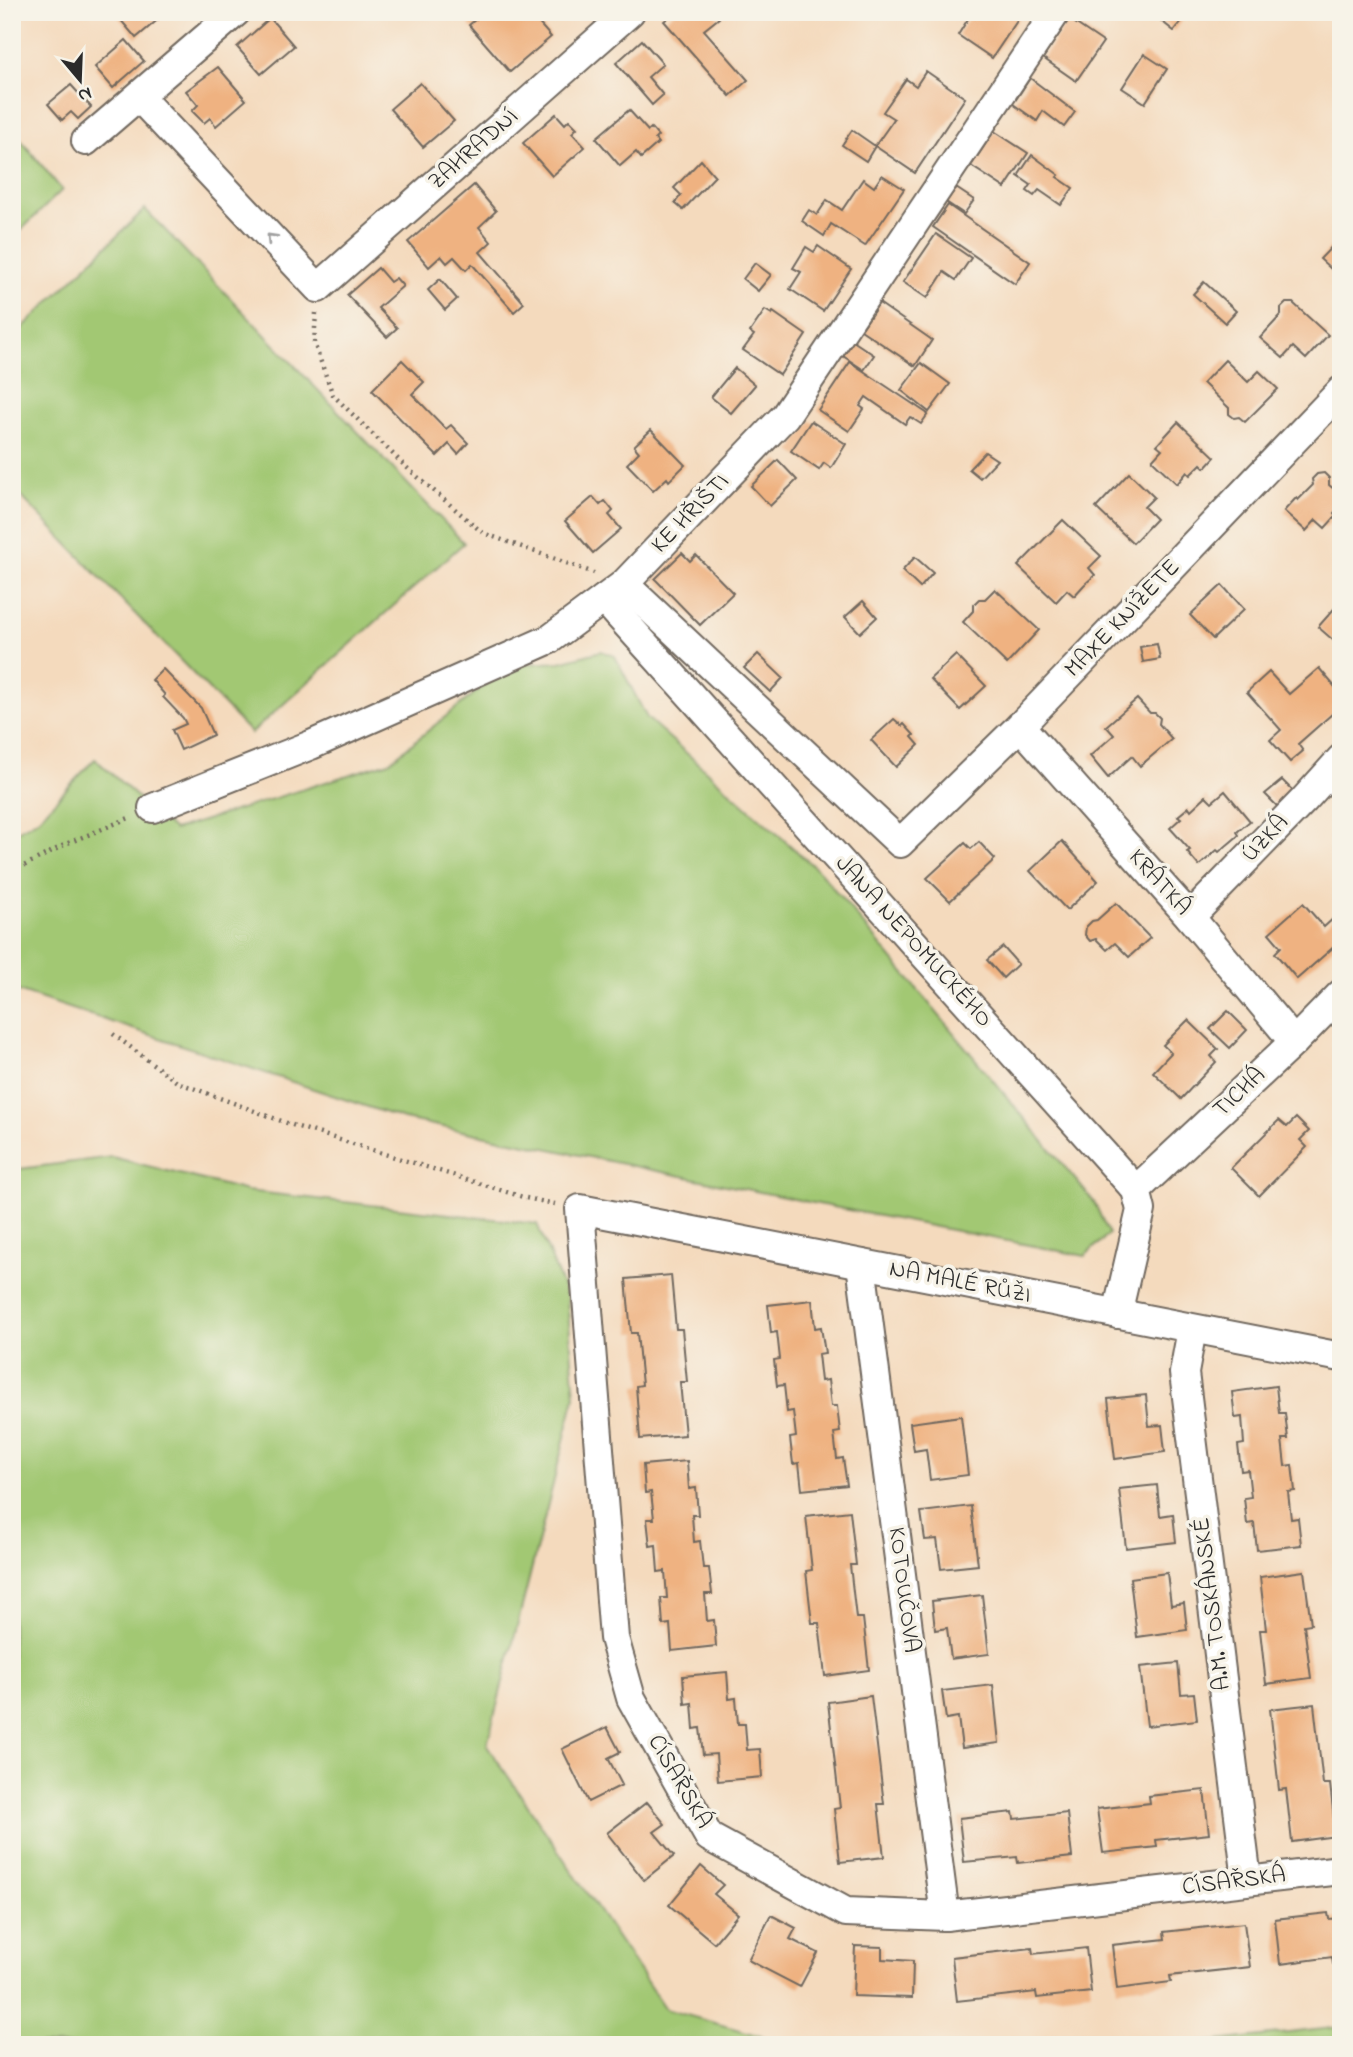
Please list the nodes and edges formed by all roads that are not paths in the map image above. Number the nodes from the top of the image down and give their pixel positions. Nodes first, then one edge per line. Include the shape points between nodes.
1 (236, 12) edge
2 (630, 12) edge
3 (1056, 12) edge
4 (139, 97) junction
5 (86, 141) dead end
6 (1341, 391) edge
7 (614, 591) junction
8 (1020, 726) junction
9 (1341, 759) edge
10 (153, 808) road end
11 (1190, 917) junction
12 (1341, 994) edge
13 (1294, 1042) junction
14 (1136, 1190) junction
15 (580, 1209) joint
16 (861, 1264) junction
17 (1117, 1314) junction
18 (1192, 1329) junction
19 (1341, 1357) edge
20 (1341, 1870) edge
21 (1247, 1880) junction
22 (945, 1916) junction

1 - 4 street
2 -> 4 street, ZAHRADNÍ via 318,288
3 - 7 street, KE HŘIŠTI via 785,415
4 - 5 street
6 - 8 street, MAXE KNÍŽETE
7 - 8 street, MAXE KNÍŽETE via 900,843
7 - 10 street, KE HŘIŠTI via 550,639 311,745
7 - 14 street, JANA NEPOMUCKÉHO
8 - 11 street, KRÁTKÁ
9 - 11 street, ÚZKÁ
11 - 13 street, KRÁTKÁ
12 - 13 street, TICHÁ
13 - 14 street, TICHÁ
14 - 17 street via 1142,1210
15 - 16 street, NA MALÉ RŮŽI
15 - 22 street, CÍSAŘSKÁ via 614,1638 631,1698 709,1836 846,1912
16 - 17 street, NA MALÉ RŮŽI
16 - 22 street, KOTOUČOVA
17 - 18 street, NA MALÉ RŮŽI
18 - 19 street, NA MALÉ RŮŽI
18 - 21 street, A.M. TOSKÁNSKÉ via 1184,1373
20 - 21 street, CÍSAŘSKÁ
21 - 22 street, CÍSAŘSKÁ

